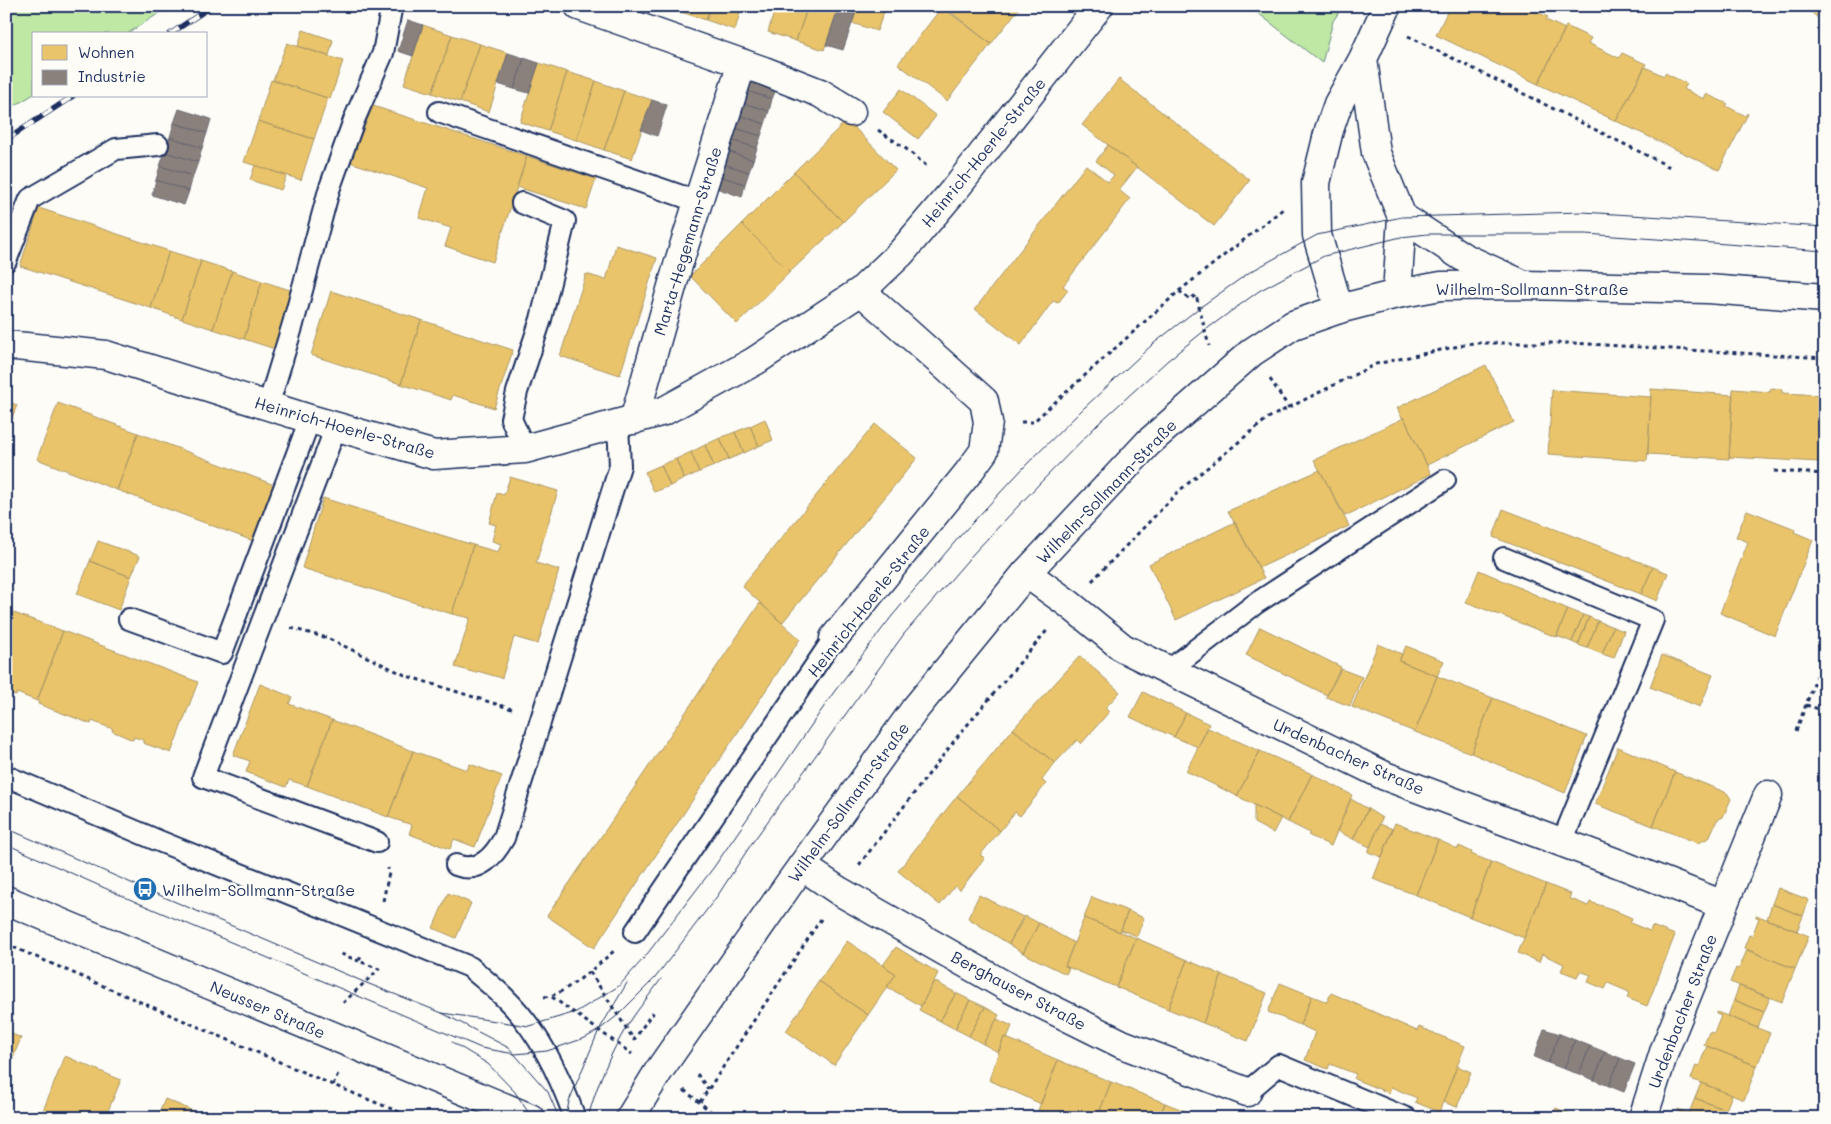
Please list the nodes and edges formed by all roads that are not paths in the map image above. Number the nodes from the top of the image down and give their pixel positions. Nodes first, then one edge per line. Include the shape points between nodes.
1 (579, 6) edge
2 (1099, 6) edge
3 (391, 10) dead end
4 (1383, 14) edge
5 (1362, 59) junction
6 (742, 63) junction
7 (439, 112) dead end
8 (851, 112) road end
9 (158, 145) dead end
10 (522, 202) dead end
11 (699, 202) junction
12 (1402, 217) junction
13 (6, 261) edge
14 (1524, 285) junction
15 (861, 291) junction
16 (1397, 294) junction
17 (1825, 298) edge
18 (1339, 309) junction
19 (6, 346) edge
20 (268, 406) junction
21 (310, 419) junction
22 (626, 422) junction
23 (336, 427) junction
24 (525, 449) junction
25 (1445, 480) dead end
26 (1504, 558) dead end
27 (1026, 573) junction
28 (129, 619) dead end
29 (834, 638) joint
30 (1169, 670) junction
31 (6, 776) edge
32 (1768, 795) dead end
33 (377, 842) road end
34 (1562, 842) junction
35 (456, 865) dead end
36 (802, 866) junction
37 (6, 900) edge
38 (1723, 906) junction
39 (635, 932) road end
40 (1247, 1092) joint
41 (530, 1118) edge
42 (575, 1118) edge
43 (630, 1118) edge
44 (1406, 1118) edge
45 (1643, 1118) edge

1 - 6 street
2 - 15 street, Heinrich-Hoerle-Straße via 955,189 901,253
3 - 20 lane via 384,53 354,120 329,190
4 - 5 street
5 - 12 street via 1376,153
5 - 18 street via 1338,104 1316,183 1318,236
6 - 8 street via 820,93
6 - 11 street, Marta-Hegemann-Straße
7 - 11 lane
9 - 13 lane via 116,149 30,199
10 - 24 lane via 565,220 541,319 511,419
11 - 22 street, Marta-Hegemann-Straße
12 - 14 street via 1463,257
12 - 16 street
14 - 16 street, Wilhelm-Sollmann-Straße via 1442,286
14 - 17 street, Wilhelm-Sollmann-Straße via 1708,289
15 - 22 street, Heinrich-Hoerle-Straße via 755,361 664,412
15 - 29 street, Heinrich-Hoerle-Straße via 984,400 988,422 984,451
16 - 18 street, Wilhelm-Sollmann-Straße
18 - 27 street, Wilhelm-Sollmann-Straße via 1293,326 1234,367 1148,443
19 - 20 street, Heinrich-Hoerle-Straße via 106,355
20 - 21 street, Heinrich-Hoerle-Straße
21 - 23 street, Heinrich-Hoerle-Straße
21 - 28 lane via 222,653
22 - 24 street, Heinrich-Hoerle-Straße
22 - 35 lane via 620,466 504,838 495,853 472,868
23 - 24 street, Heinrich-Hoerle-Straße via 434,455
23 - 33 lane via 203,777
25 - 30 lane via 1254,604
26 - 34 lane via 1653,620
27 - 30 street, Urdenbacher Straße via 1123,648
27 - 36 street, Wilhelm-Sollmann-Straße via 915,709
29 - 39 lane, Heinrich-Hoerle-Straße
30 - 34 street, Urdenbacher Straße via 1385,776
31 - 42 lane via 470,967 506,999 529,1026 547,1052
32 - 38 street, Urdenbacher Straße
34 - 38 street, Urdenbacher Straße
36 - 40 street, Berghauser Straße via 839,891 1011,989 1122,1044
36 - 43 street, Wilhelm-Sollmann-Straße via 658,1072
37 - 41 street, Neusser Straße
38 - 45 street, Urdenbacher Straße via 1666,1049
40 - 44 lane via 1278,1065

